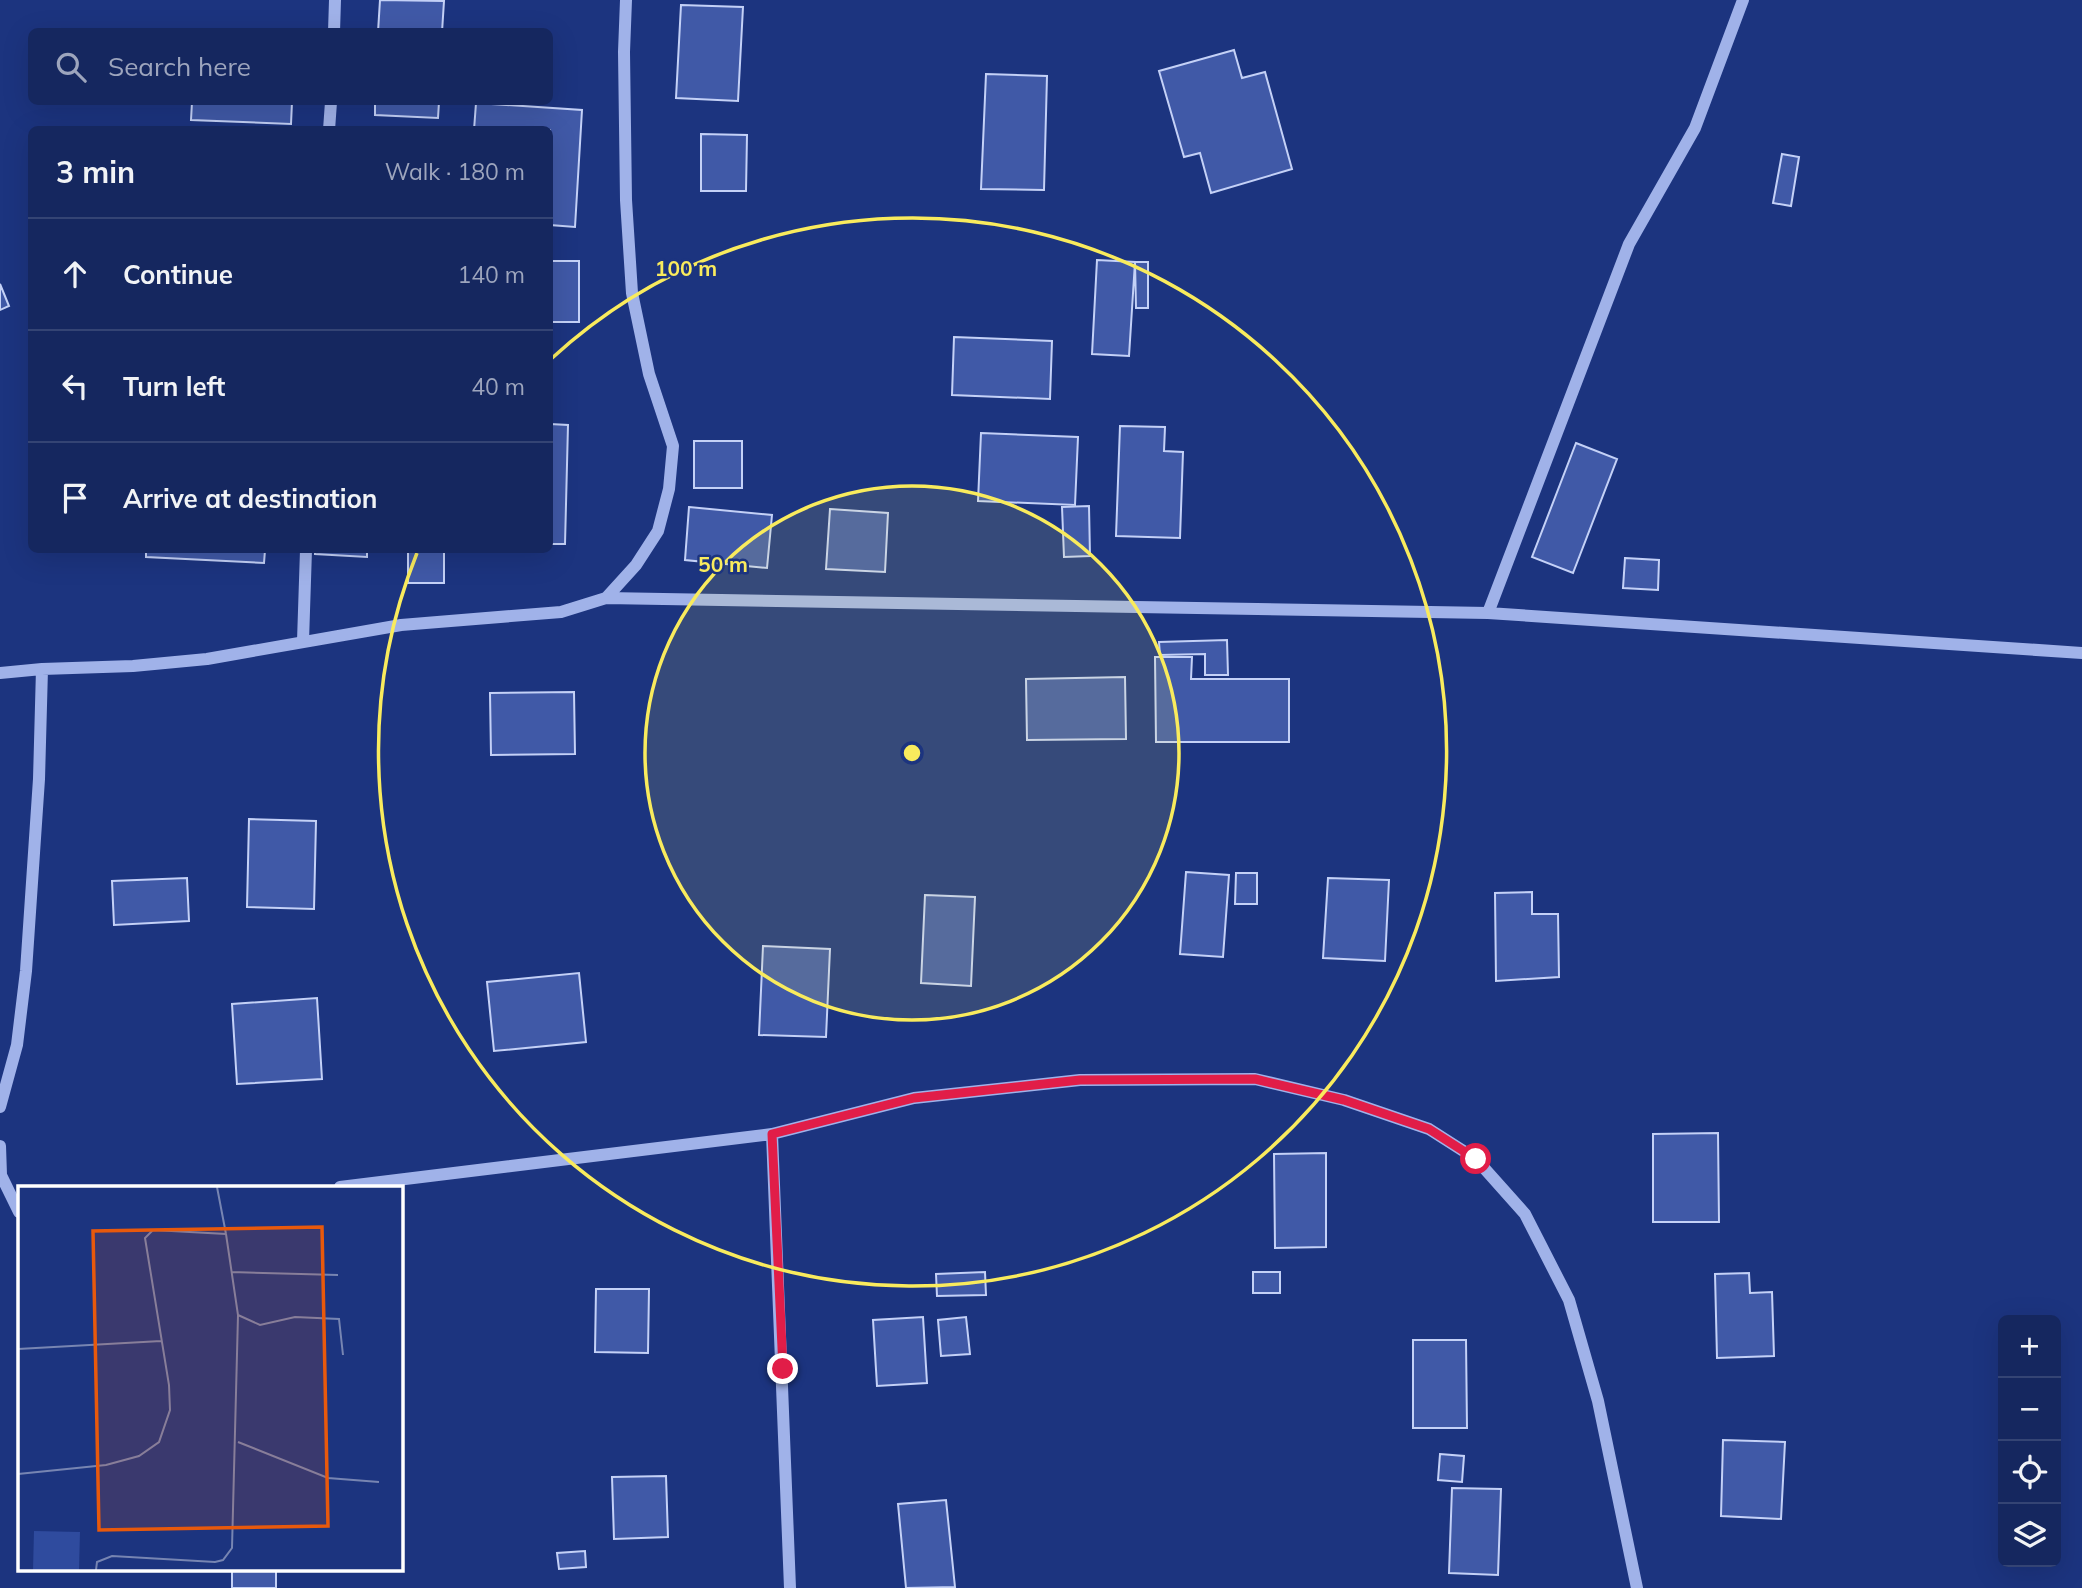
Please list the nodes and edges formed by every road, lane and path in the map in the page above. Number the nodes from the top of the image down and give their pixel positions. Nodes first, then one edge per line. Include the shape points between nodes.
1 (335, 0) edge
2 (626, 0) edge
3 (1743, 0) edge
4 (334, 28) edge
5 (331, 105) edge
6 (329, 126) edge
7 (306, 553) edge
8 (606, 598) junction
9 (1488, 613) junction
10 (303, 641) junction
11 (2082, 653) edge
12 (42, 669) junction
13 (0, 673) edge
14 (0, 1107) edge
15 (772, 1134) junction
16 (0, 1146) edge
17 (348, 1186) edge
18 (18, 1210) edge
19 (790, 1588) edge
20 (1637, 1588) edge

1 - 4 street
2 - 8 street via 626,186 632,293 649,374 673,446 669,489 658,530 636,565
3 - 9 street via 1695,128 1629,244
5 - 6 street
7 - 10 street
8 - 9 street
8 - 10 street via 561,612 401,625
9 - 11 street
10 - 12 street via 207,659
12 - 13 street
12 - 14 street via 26,971 17,1045
15 - 17 street
15 - 19 street
15 - 20 street via 914,1098 1094,1080 1255,1079 1344,1100 1429,1129 1476,1159 1525,1214 1569,1300 1598,1401
16 - 18 street via 1,1175

